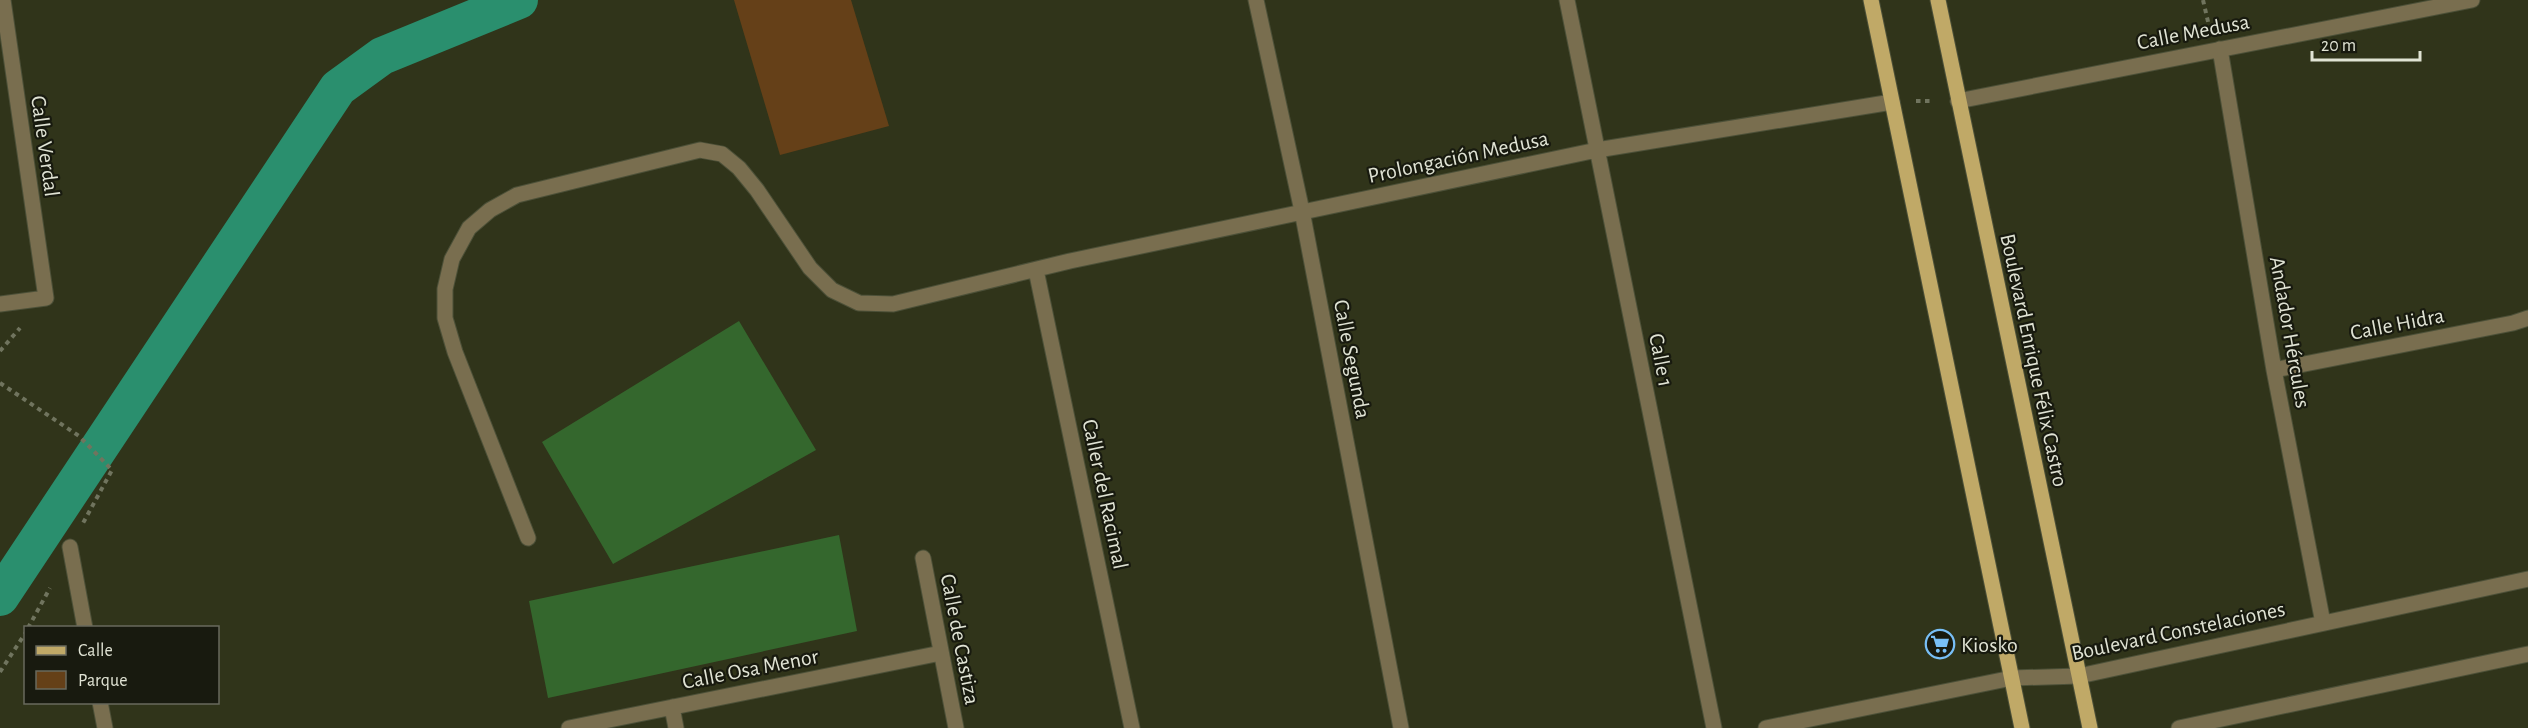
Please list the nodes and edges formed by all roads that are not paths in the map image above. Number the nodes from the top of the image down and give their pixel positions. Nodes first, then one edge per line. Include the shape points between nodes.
1 (3, 0) edge
2 (1256, 0) edge
3 (1567, 0) edge
4 (1871, 0) edge
5 (1938, 0) edge
6 (2472, 0) edge
7 (2220, 49) junction
8 (1958, 101) junction
9 (1892, 102) junction
10 (1597, 150) junction
11 (1302, 211) junction
12 (1036, 270) junction
13 (0, 304) edge
14 (2528, 318) edge
15 (2274, 370) junction
16 (528, 538) dead end
17 (70, 547) road end
18 (923, 558) dead end
19 (2528, 579) edge
20 (2323, 623) junction
21 (85, 626) edge
22 (941, 653) junction
23 (2528, 654) edge
24 (2079, 676) junction
25 (2012, 678) junction
26 (100, 704) edge
27 (672, 707) junction
28 (105, 728) edge
29 (568, 728) edge
30 (676, 728) edge
31 (956, 728) edge
32 (1132, 728) edge
33 (1401, 728) edge
34 (1714, 728) edge
35 (1766, 728) edge
36 (2022, 728) edge
37 (2090, 728) edge
38 (2178, 728) edge

1 - 13 street, Calle Verdal via 46,298
2 - 11 street, Calle Segunda
3 - 10 street, Calle 1
4 - 9 main road
5 - 8 main road, Boulevard Enrique Félix Castro
6 - 7 street, Calle Medusa
7 - 8 street, Calle Medusa
7 - 15 street, Andador Hércules
8 - 24 main road, Boulevard Enrique Félix Castro
9 - 10 street, Prolongación Medusa
9 - 25 main road
10 - 11 street, Prolongación Medusa
10 - 34 street, Calle 1
11 - 12 street, Prolongación Medusa
11 - 33 street, Calle Segunda
12 - 16 street, Prolongación Medusa via 893,304 859,303 832,290 810,268 739,168 722,154 700,150 517,195 469,228 452,260 445,289 446,318 455,352
12 - 32 street, Caller del Racimal
14 - 15 street, Calle Hidra
15 - 20 street, Andador Hércules
17 - 21 street
18 - 22 street, Calle de Castiza
19 - 20 street, Boulevard Constelaciones
20 - 24 street, Boulevard Constelaciones
22 - 27 street, Calle Osa Menor
22 - 31 street, Calle de Castiza
23 - 38 street
24 - 25 street, Boulevard Constelaciones
24 - 37 main road, Boulevard Enrique Félix Castro
25 - 35 street, Boulevard Constelaciones
25 - 36 main road
26 - 28 street
27 - 29 street, Calle Osa Menor
27 - 30 street

